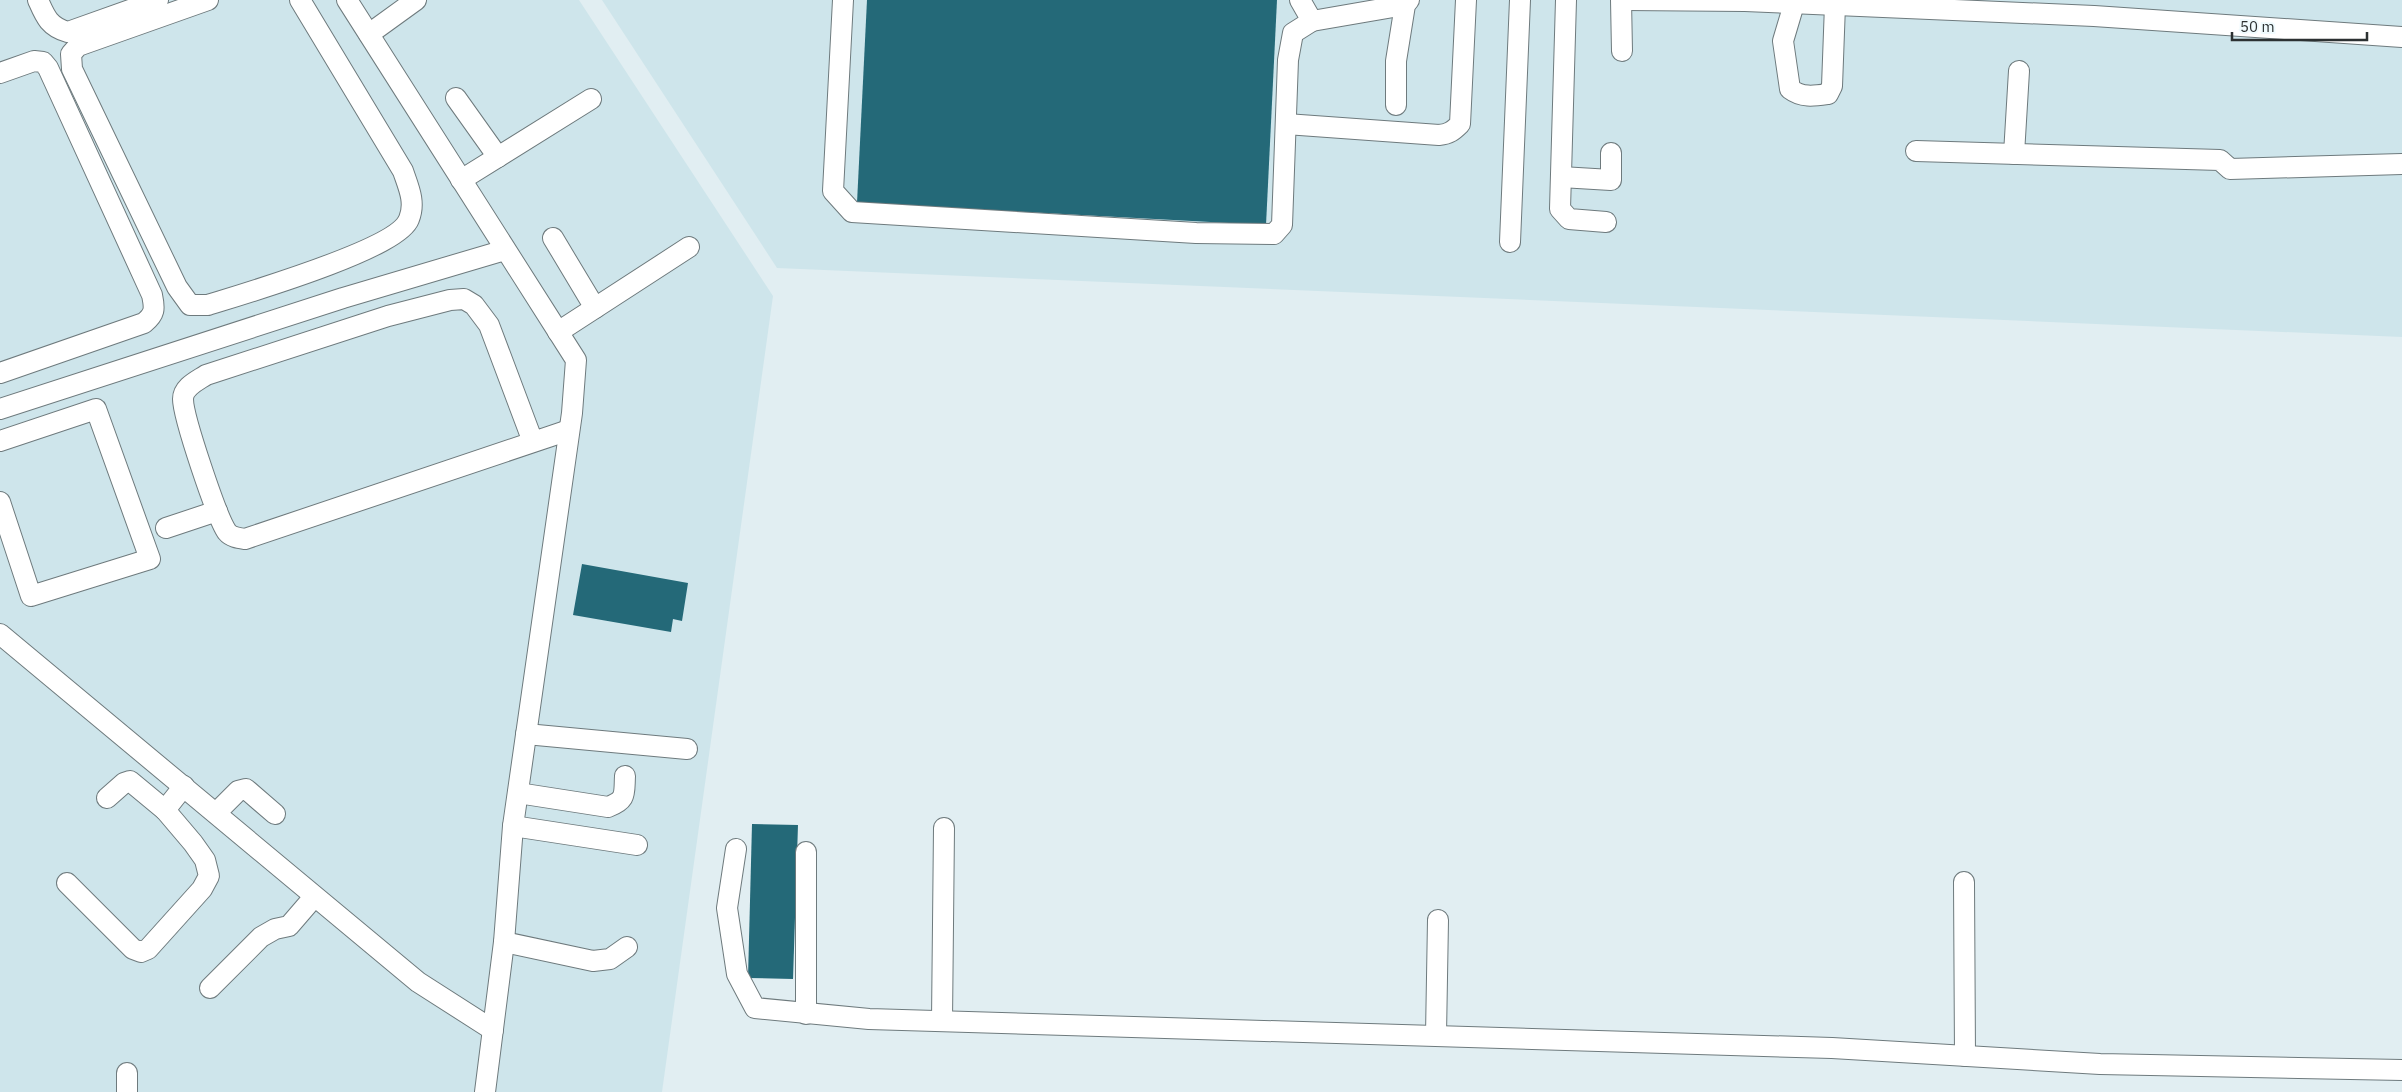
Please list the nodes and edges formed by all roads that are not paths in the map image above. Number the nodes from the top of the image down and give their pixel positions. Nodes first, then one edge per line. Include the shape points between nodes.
1 (38, 0) edge
2 (158, 0) edge
3 (208, 0) edge
4 (300, 0) edge
5 (347, 0) edge
6 (844, 0) edge
7 (1300, 0) edge
8 (1466, 0) edge
9 (1520, 0) edge
10 (1566, 0) edge
11 (1621, 0) edge
12 (1626, 0) edge
13 (1407, 2) edge
14 (407, 3) edge
15 (1794, 4) junction
16 (1835, 6) junction
17 (1312, 21) junction
18 (369, 34) junction
19 (2402, 37) edge
20 (1622, 51) dead end
21 (2018, 71) dead end
22 (0, 73) edge
23 (456, 98) dead end
24 (591, 99) dead end
25 (1396, 105) dead end
26 (1286, 124) junction
27 (1916, 151) dead end
28 (1611, 153) dead end
29 (2014, 154) junction
30 (498, 157) junction
31 (2402, 164) edge
32 (1561, 177) junction
33 (461, 180) junction
34 (1606, 222) dead end
35 (552, 238) dead end
36 (1510, 242) dead end
37 (689, 247) dead end
38 (505, 250) junction
39 (596, 308) junction
40 (558, 332) junction
41 (0, 374) edge
42 (62, 388) junction
43 (0, 409) edge
44 (70, 418) junction
45 (570, 430) junction
46 (0, 441) edge
47 (533, 442) junction
48 (0, 502) edge
49 (217, 511) junction
50 (166, 528) dead end
51 (0, 634) edge
52 (526, 734) junction
53 (687, 749) dead end
54 (625, 776) dead end
55 (184, 786) junction
56 (518, 793) junction
57 (107, 798) dead end
58 (165, 810) junction
59 (216, 813) junction
60 (275, 814) dead end
61 (513, 826) junction
62 (944, 828) dead end
63 (637, 845) dead end
64 (736, 849) dead end
65 (806, 852) dead end
66 (1964, 882) dead end
67 (68, 883) dead end
68 (314, 897) junction
69 (1438, 920) dead end
70 (504, 942) junction
71 (627, 947) dead end
72 (210, 988) dead end
73 (806, 1014) junction
74 (942, 1021) junction
75 (493, 1030) junction
76 (1436, 1035) junction
77 (1965, 1056) junction
78 (2402, 1070) edge
79 (486, 1092) edge

1 - 2 street via 48,22 68,32
3 - 4 street via 78,46 71,54 72,69 177,287 190,305 208,306 350,258 398,232 409,220 412,195 403,171
5 - 18 street
6 - 26 street via 833,191 852,212 1196,233 1274,234 1282,225
7 - 17 street
8 - 26 street via 1460,124 1448,134
9 - 36 street
10 - 32 street
11 - 20 street
12 - 15 street
13 - 17 street
13 - 25 street via 1396,61
14 - 18 street
15 - 16 street
15 - 16 street via 1783,41 1790,89 1808,97 1828,94 1832,86
16 - 19 street via 2094,16
17 - 26 street via 1293,33 1288,60
18 - 33 street
21 - 29 street
22 - 41 street via 34,61 43,62 48,68 152,295 155,309 144,323
23 - 30 street
24 - 30 street
27 - 29 street
28 - 32 street via 1611,180
29 - 31 street via 2220,160 2230,169
30 - 33 street
32 - 34 street via 1560,209 1569,218
33 - 38 street
35 - 39 street
37 - 39 street
38 - 40 street
38 - 42 street
39 - 40 street
40 - 45 street via 576,360
42 - 43 street
42 - 44 street
44 - 46 street
44 - 48 street via 96,409 150,559 31,596
45 - 47 street
45 - 52 street
47 - 49 street via 245,539 228,533
47 - 49 street via 490,325 474,305 464,299 450,300 378,319 206,375 186,390 183,399 188,423
49 - 50 street
51 - 55 street
52 - 53 street
52 - 56 street
54 - 56 street via 624,798 608,807
55 - 58 street
55 - 59 street
56 - 61 street
57 - 58 street via 130,781
58 - 67 street via 205,860 209,876 202,889 148,949 141,952 133,949
59 - 60 street via 242,789
59 - 68 street
61 - 63 street
61 - 70 street
62 - 74 street
64 - 73 street via 727,908 738,974 756,1008
65 - 73 street
66 - 77 street
68 - 72 street via 289,926 275,929 262,937
68 - 75 street via 418,982
69 - 76 street
70 - 71 street via 593,961 610,959
70 - 75 street
73 - 74 street
74 - 76 street
75 - 79 street
76 - 77 street via 1832,1048
77 - 78 street via 2100,1064

